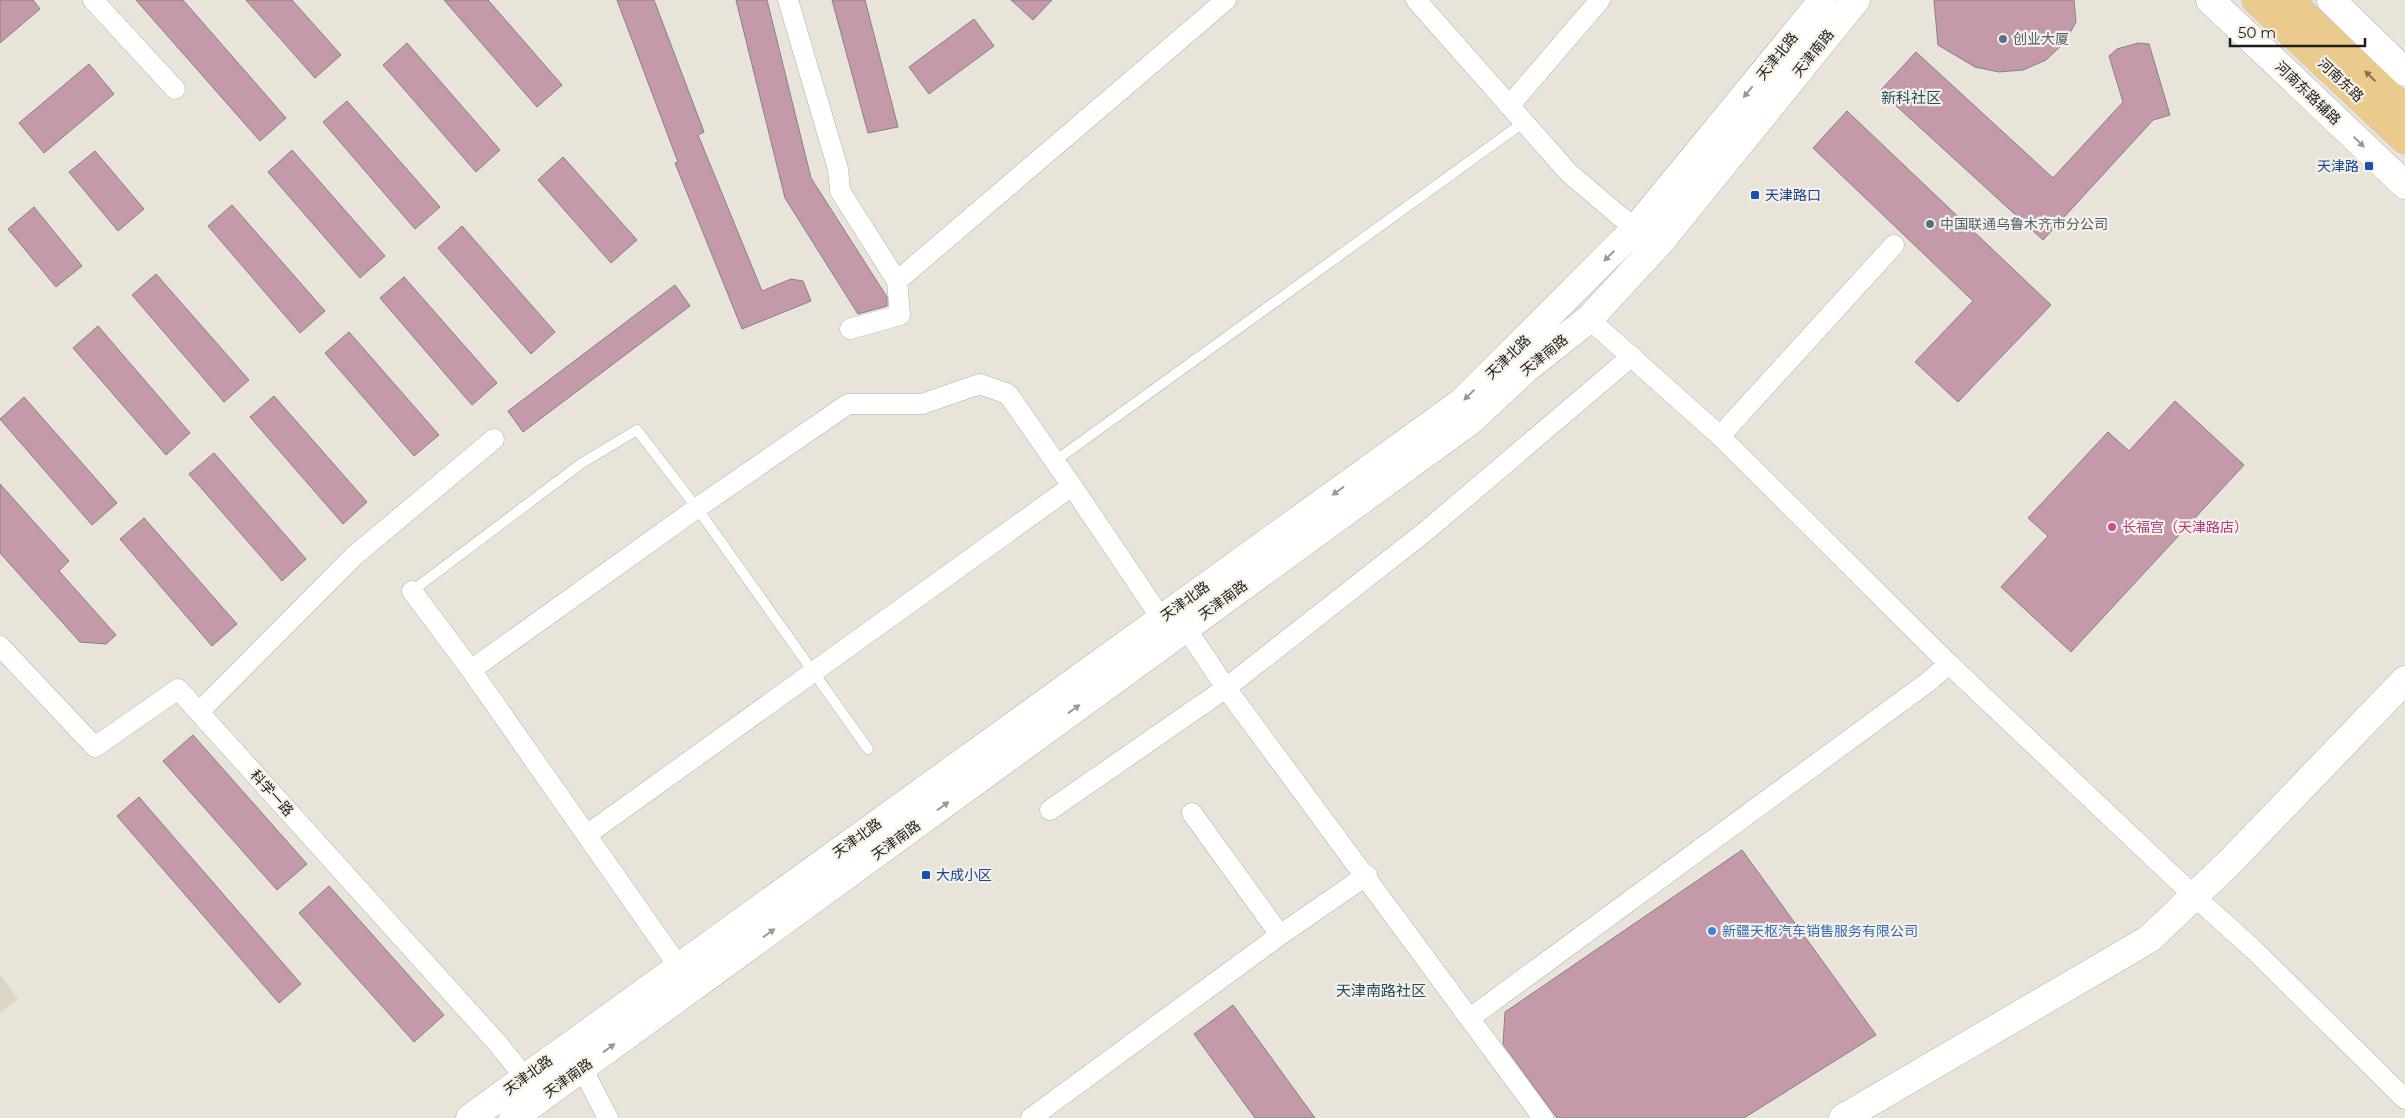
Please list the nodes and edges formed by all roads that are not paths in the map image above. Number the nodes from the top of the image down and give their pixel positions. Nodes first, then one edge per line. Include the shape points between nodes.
1 (93, 0) edge
2 (788, 0) edge
3 (1226, 0) edge
4 (1416, 0) edge
5 (1600, 0) edge
6 (1823, 0) edge
7 (1856, 0) edge
8 (2210, 0) edge
9 (2256, 0) edge
10 (2289, 0) edge
11 (2331, 0) edge
12 (2405, 72) edge
13 (175, 89) dead end
14 (1509, 106) junction
15 (2405, 110) edge
16 (1524, 122) junction
17 (2405, 140) edge
18 (2405, 185) edge
19 (1637, 227) junction
20 (1661, 241) junction
21 (1894, 245) dead end
22 (897, 281) junction
23 (1589, 319) junction
24 (850, 329) dead end
25 (1632, 356) junction
26 (1720, 436) junction
27 (494, 439) dead end
28 (1055, 462) junction
29 (1072, 486) junction
30 (697, 508) junction
31 (412, 591) joint
32 (1173, 623) junction
33 (0, 646) edge
34 (1948, 664) junction
35 (471, 670) junction
36 (813, 672) junction
37 (2405, 680) edge
38 (1226, 688) junction
39 (199, 712) junction
40 (868, 749) dead end
41 (1050, 810) dead end
42 (1192, 814) dead end
43 (588, 834) junction
44 (1367, 876) junction
45 (2193, 895) junction
46 (1280, 935) junction
47 (737, 940) junction
48 (679, 967) junction
49 (1470, 1018) junction
50 (577, 1071) junction
51 (525, 1078) junction
52 (2405, 1099) edge
53 (470, 1118) edge
54 (513, 1118) edge
55 (594, 1118) edge
56 (608, 1118) edge
57 (1031, 1118) edge
58 (1544, 1118) edge
59 (1843, 1118) edge

1 - 13 street
2 - 22 street via 838,169 840,191
3 - 22 street
4 - 14 street
5 - 14 street
6 -> 19 street, 天津北路
7 - 20 street, 天津南路
8 -> 18 street, 河南东路辅路
9 - 17 main road, 河南东路
15 -> 10 main road, 河南东路
11 - 12 street
14 - 16 street
16 - 19 street via 1569,173
16 - 28 lane
19 - 20 street
19 -> 32 street, 天津北路 via 1462,402
20 - 23 street, 天津南路
21 - 26 street
22 - 24 street via 900,315
23 - 25 street
23 - 32 street, 天津南路 via 1528,367 1470,422
25 - 26 street
25 - 38 street via 1426,531
26 - 34 street
27 - 39 street via 354,556
28 - 29 street
28 - 30 street via 1008,394 980,384 922,404 848,404
29 - 32 street
29 - 36 street
30 - 31 lane via 638,430 582,463
30 - 35 street
30 - 36 lane
31 - 35 street
32 - 38 street
32 - 47 street, 天津南路
33 - 39 street, 科学一路 via 94,747 178,689
34 - 45 street
34 - 49 street via 1928,682
35 - 43 street
36 - 40 lane
36 - 43 street
37 - 45 street via 2229,863
38 - 41 street
38 - 44 street
39 - 51 street, 科学一路
42 - 46 street
43 - 48 street
44 - 46 street
44 - 49 street
45 - 52 street via 2253,949
45 - 59 street via 2149,939
46 - 57 street
47 - 48 street, 天津北路
50 -> 47 street, 天津南路
48 - 51 street, 天津北路
49 - 58 street
50 - 54 street, 天津南路
50 - 55 street
50 - 56 street
51 - 53 street, 天津北路

